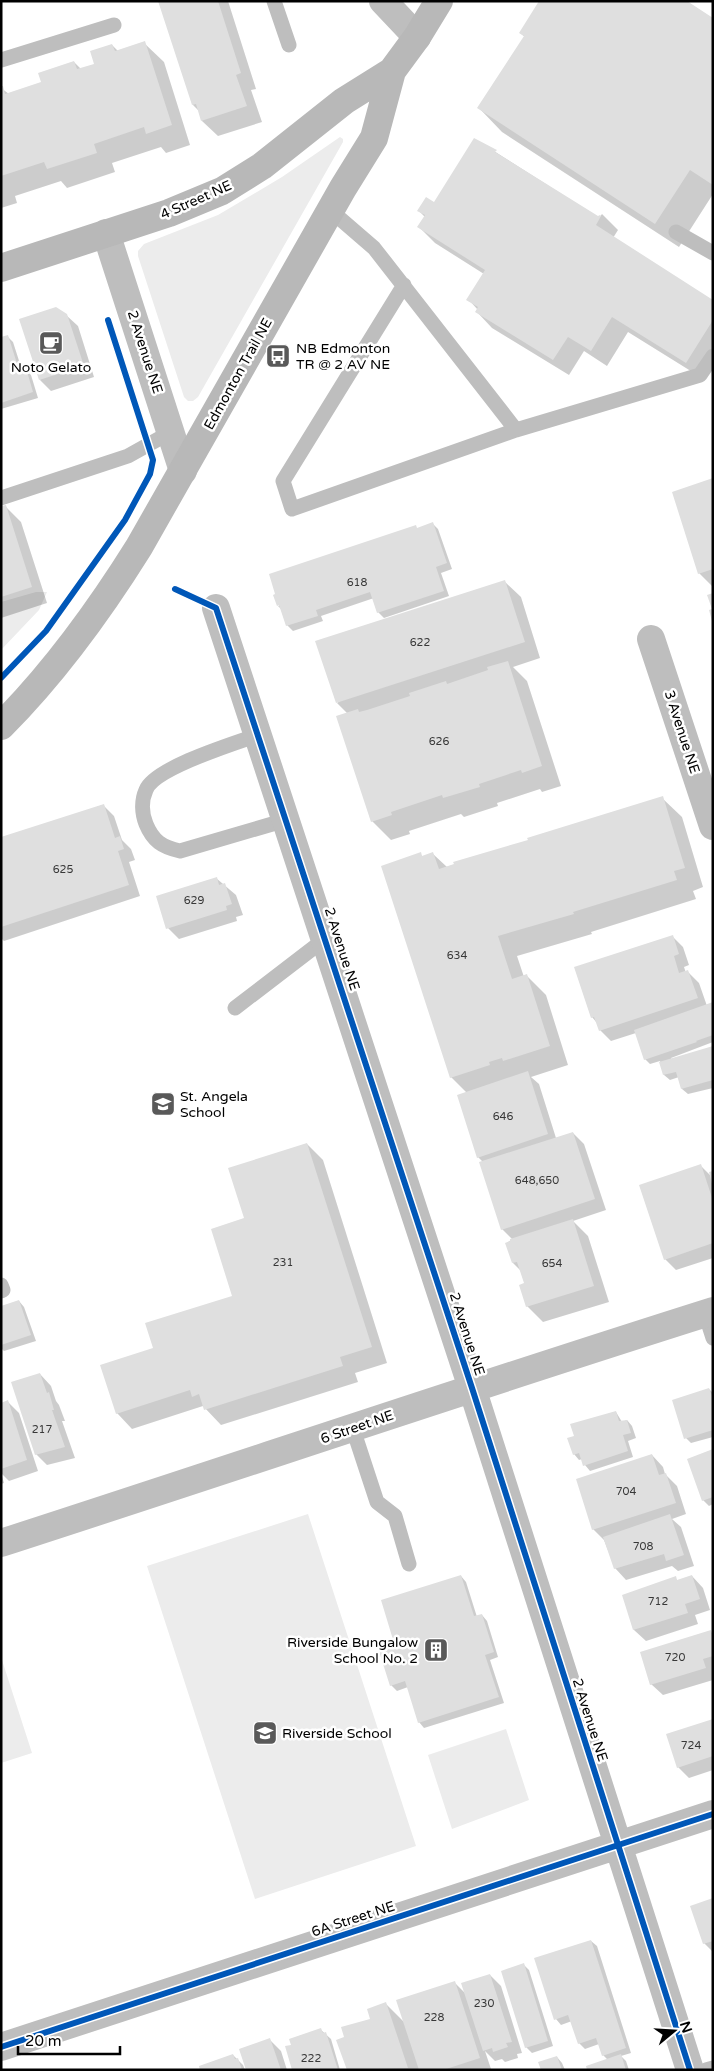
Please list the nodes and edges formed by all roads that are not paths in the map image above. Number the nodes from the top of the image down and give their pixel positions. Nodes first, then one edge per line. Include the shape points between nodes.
1 (274, 1) edge
2 (383, 1) edge
3 (439, 1) edge
4 (114, 25) dead end
5 (417, 37) junction
6 (288, 45) dead end
7 (1, 60) edge
8 (392, 71) junction
9 (330, 210) junction
10 (676, 232) dead end
11 (106, 233) junction
12 (713, 253) edge
13 (1, 268) edge
14 (404, 285) junction
15 (713, 356) edge
16 (516, 430) junction
17 (171, 432) junction
18 (183, 471) junction
19 (1, 498) edge
20 (216, 608) dead end
21 (651, 638) dead end
22 (1, 726) edge
23 (258, 735) junction
24 (286, 820) junction
25 (713, 826) edge
26 (325, 939) junction
27 (235, 1008) dead end
28 (1, 1286) edge
29 (1, 1291) edge
30 (710, 1321) edge
31 (472, 1388) junction
32 (353, 1429) junction
33 (1, 1543) edge
34 (410, 1564) dead end
35 (713, 1814) edge
36 (617, 1845) junction
37 (1, 2047) edge
38 (713, 2068) edge
39 (690, 2070) edge
40 (706, 2070) edge

1 - 6 lane
2 - 5 street
3 - 5 main road, Edmonton Trail NE
4 - 7 lane
5 - 8 main road, Edmonton Trail NE
8 - 9 main road, Edmonton Trail NE via 374,138
8 - 11 main road, 4 Street NE via 344,100 262,166 222,191 169,213
9 - 14 lane via 374,248
9 - 18 main road, Edmonton Trail NE
10 - 12 lane
11 - 13 main road, 4 Street NE
11 - 17 street, 2 Avenue NE
14 - 16 lane
14 - 16 lane via 283,481 292,509
15 - 16 lane via 700,374
17 - 18 street, 2 Avenue NE
17 - 19 lane via 128,456
18 - 22 main road, Edmonton Trail NE via 111,591 31,696
20 - 23 street, 2 Avenue NE
21 - 25 street, 3 Avenue NE
23 - 24 street, 2 Avenue NE
23 - 24 lane via 160,775 146,789 142,814 151,834 165,848 180,851
24 - 26 street, 2 Avenue NE
26 - 27 lane
26 - 31 street, 2 Avenue NE
28 - 29 lane
30 - 31 street, 6 Street NE
31 - 32 street, 6 Street NE
31 - 36 street, 2 Avenue NE
32 - 33 street, 6 Street NE
32 - 34 lane via 377,1502 395,1516
35 - 36 street, 6A Street NE
36 - 37 street, 6A Street NE
36 - 39 street, 2 Avenue NE
38 - 40 lane

